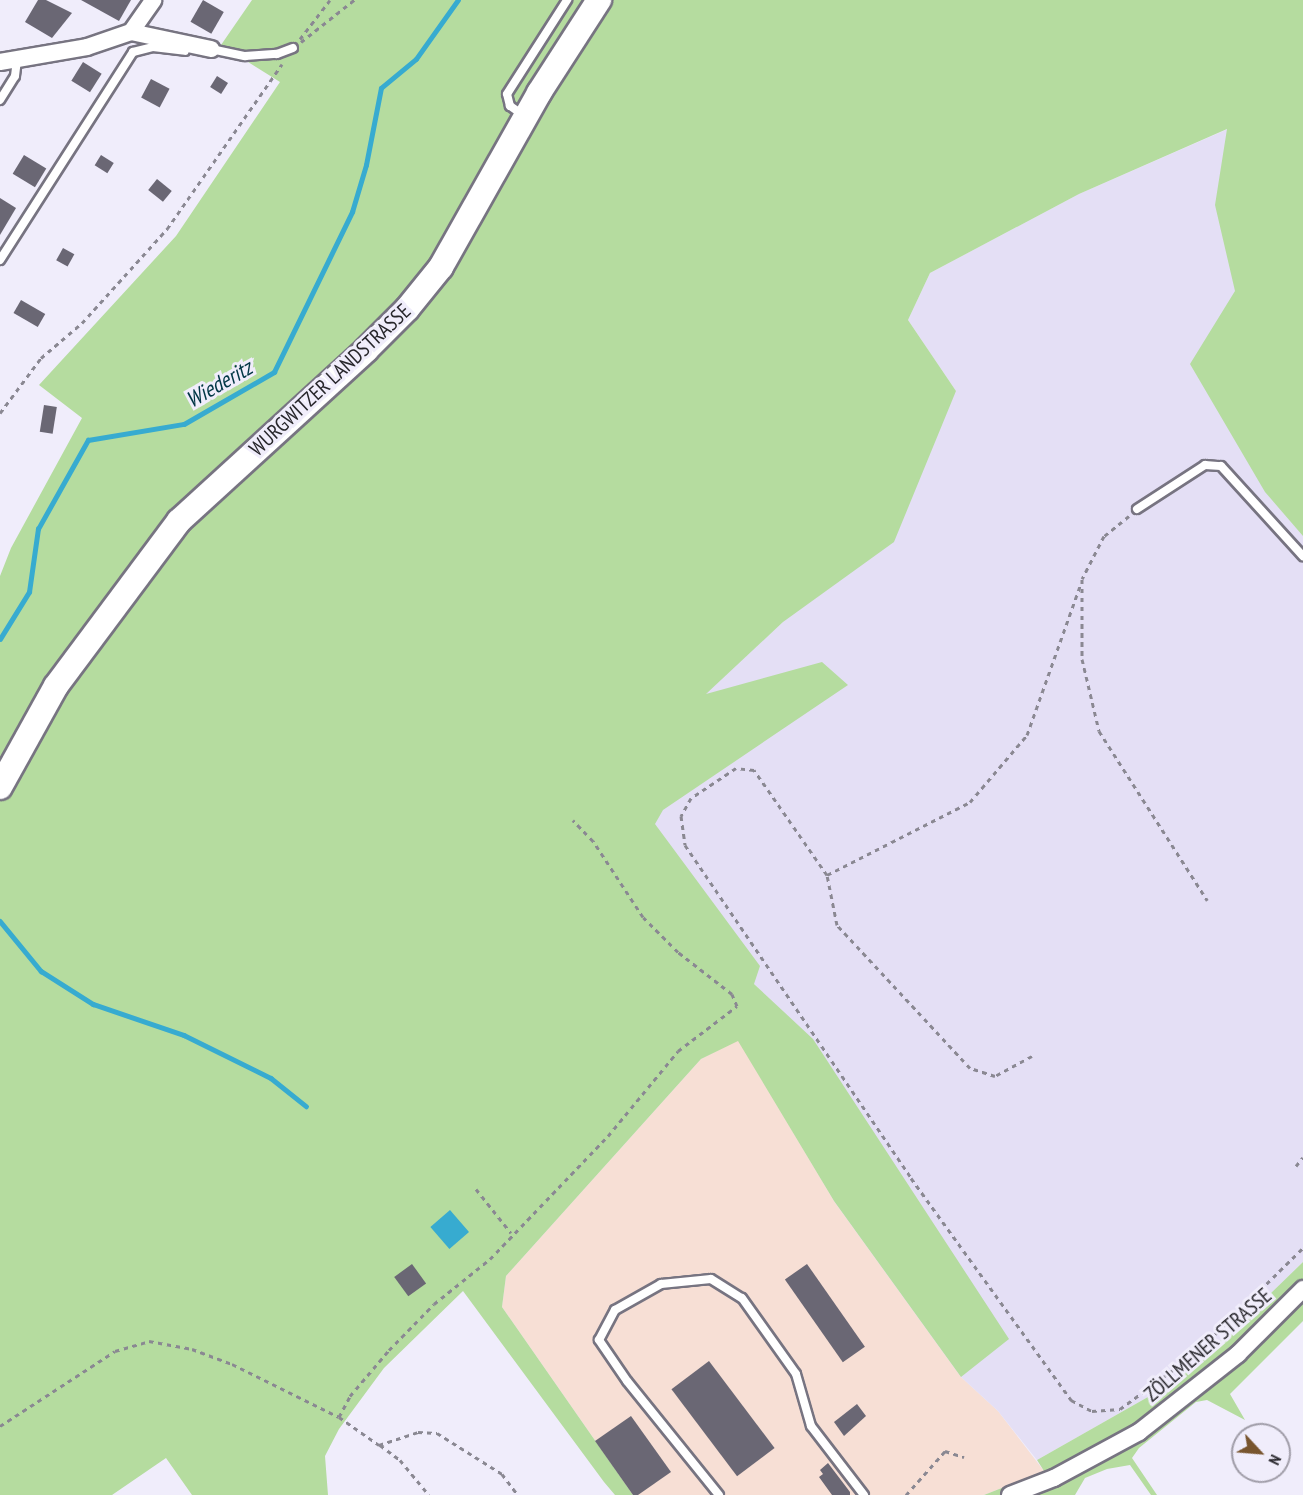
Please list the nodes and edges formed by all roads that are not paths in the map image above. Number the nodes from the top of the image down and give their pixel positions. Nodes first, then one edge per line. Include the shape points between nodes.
1 (153, 0) edge
2 (599, 0) edge
3 (564, 1) edge
4 (131, 32) junction
5 (293, 48) road end
6 (202, 51) junction
7 (8, 61) edge
8 (0, 100) edge
9 (526, 117) junction
10 (0, 260) edge
11 (1137, 509) road end
12 (1303, 556) edge
13 (0, 787) edge
14 (1303, 1289) edge
15 (710, 1485) junction
16 (719, 1495) edge
17 (727, 1495) edge
18 (862, 1495) edge
19 (1010, 1495) edge

1 - 4 street
2 - 9 main road, WURGWITZER LANDSTRASSE
3 - 9 lane via 507,94 510,106
4 - 6 street
4 - 7 street via 87,47
5 - 6 lane via 277,54 245,56
6 - 10 lane via 153,47 133,52
7 - 8 lane via 15,76
9 - 13 main road, WURGWITZER LANDSTRASSE via 441,267 407,309 179,521 75,659 27,734
11 - 12 lane via 1205,465 1221,466
14 - 19 street, ZÖLLMENER STRASSE via 1238,1354 1139,1432 1054,1478
15 - 16 lane
15 - 17 lane
15 - 18 lane via 599,1340 615,1310 661,1284 711,1279 742,1298 796,1374 811,1426

